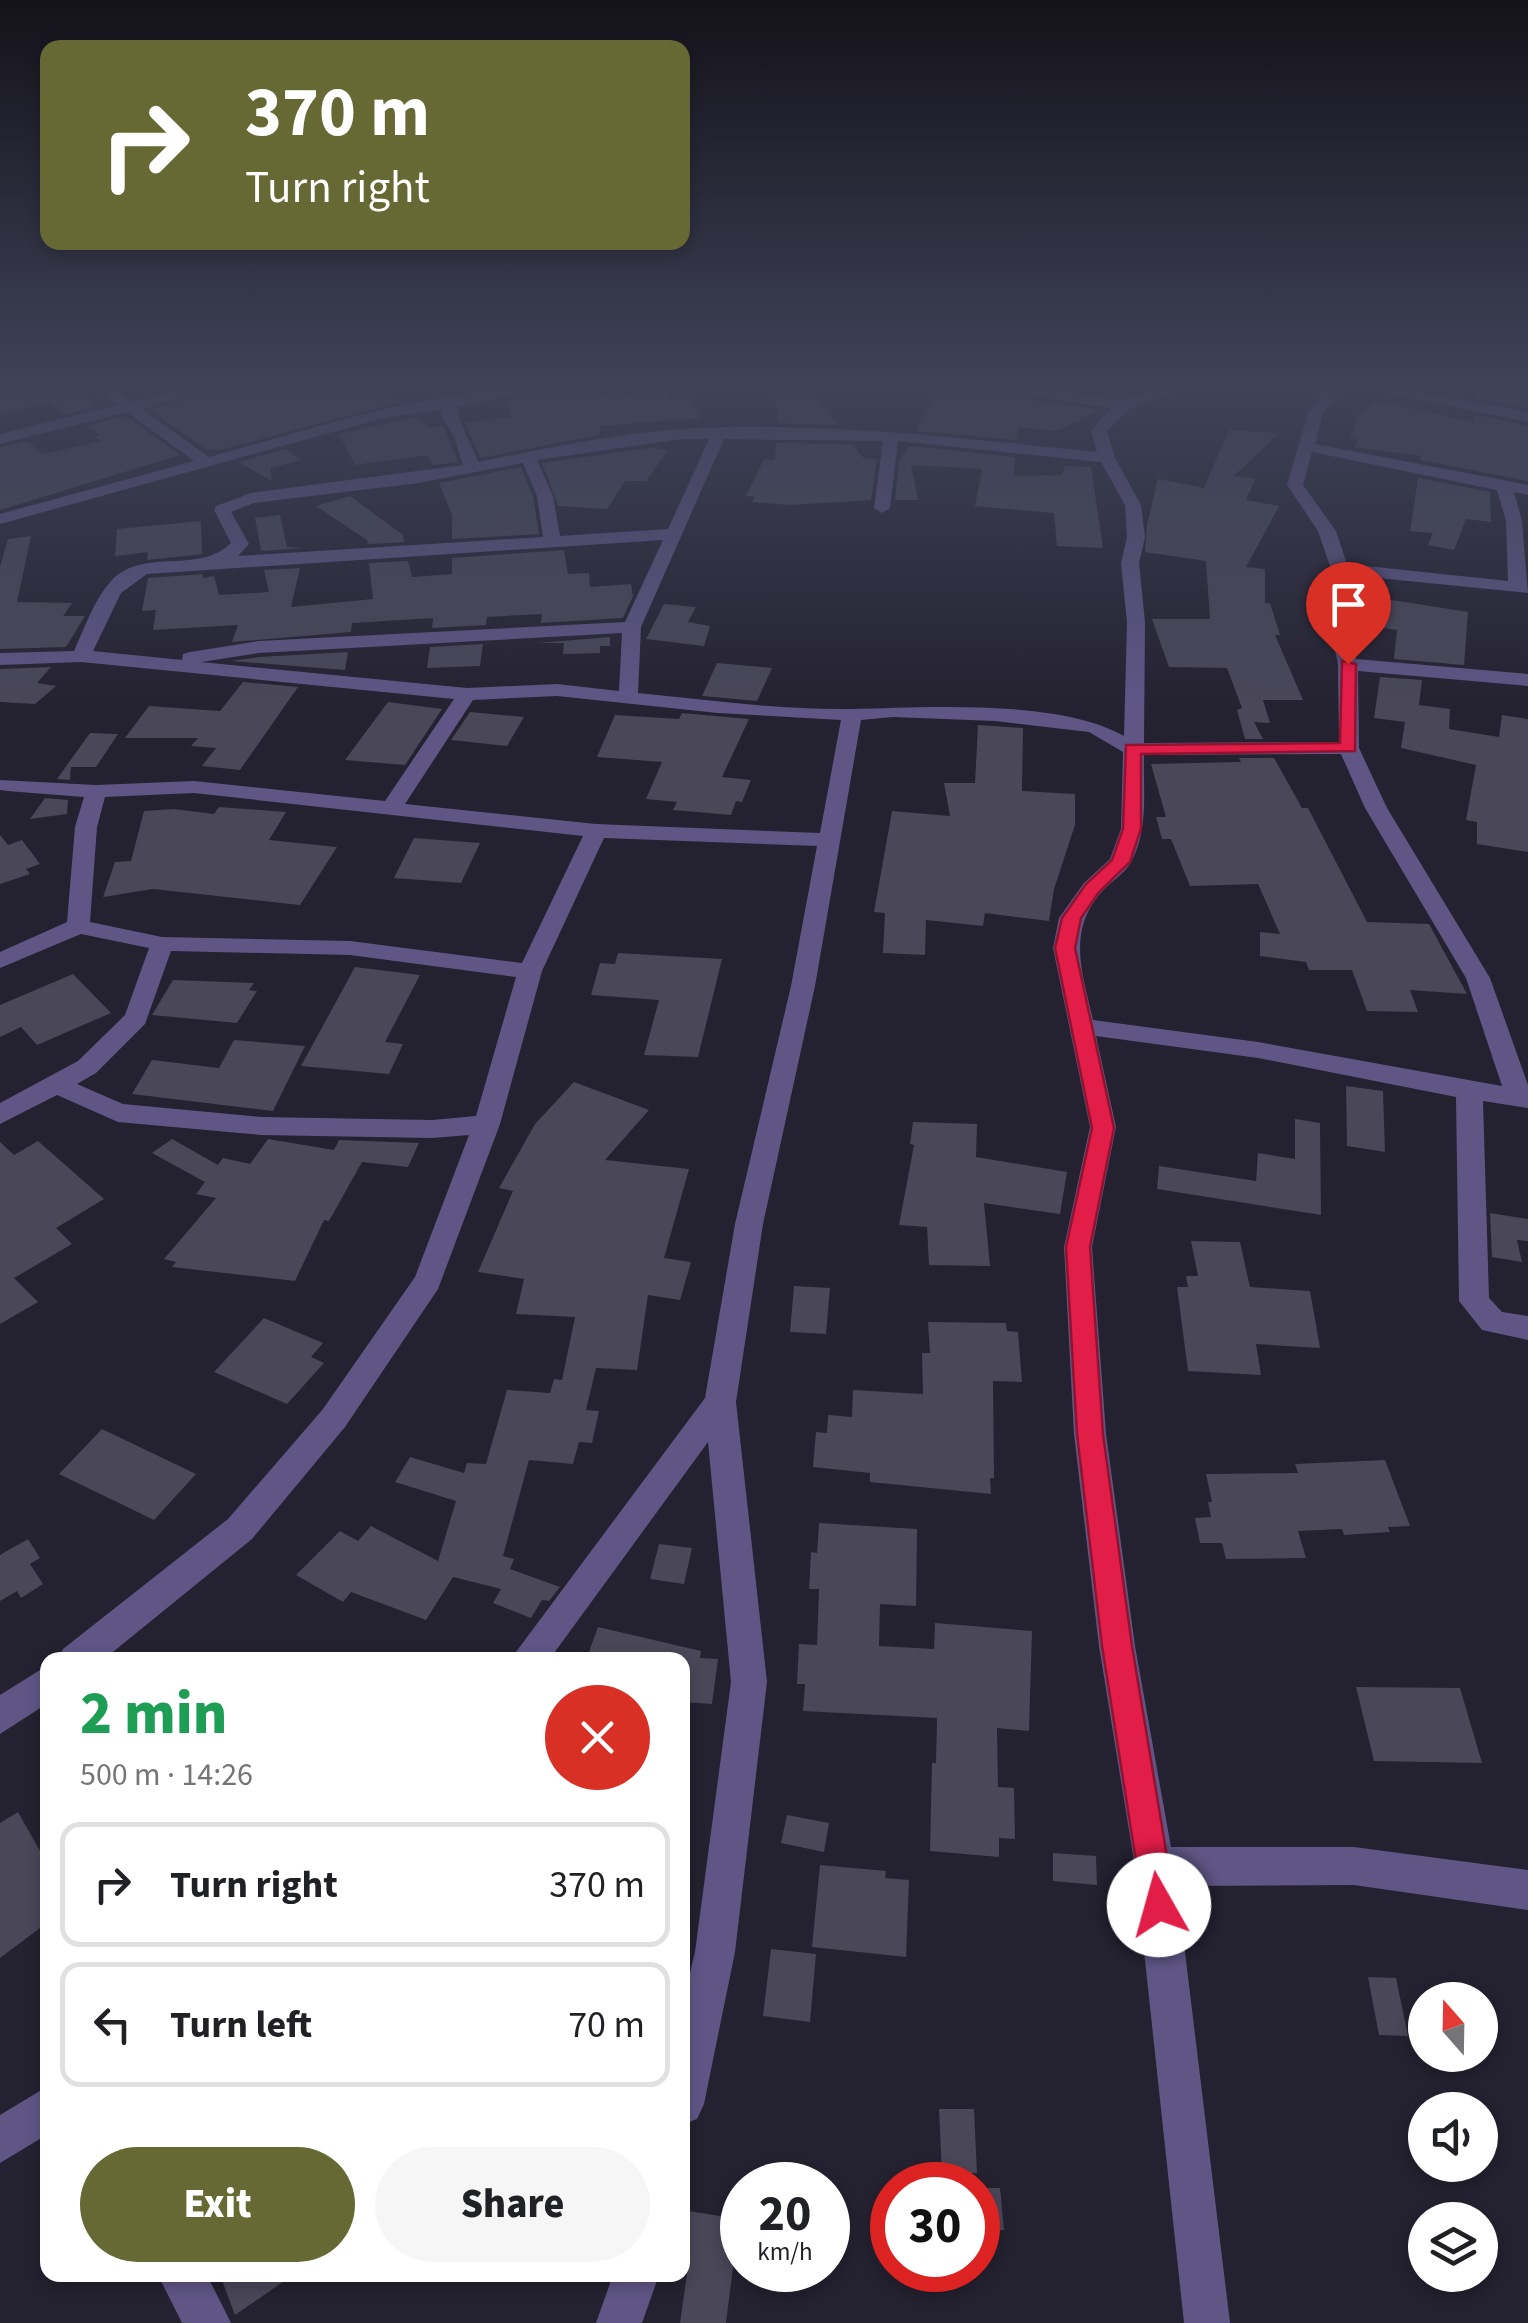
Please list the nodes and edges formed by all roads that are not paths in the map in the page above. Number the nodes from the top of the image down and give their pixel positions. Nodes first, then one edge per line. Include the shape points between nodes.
1 (81, 496) edge
2 (279, 496) edge
3 (545, 496) edge
4 (692, 496) edge
5 (883, 496) edge
6 (1128, 496) edge
7 (1304, 496) edge
8 (1507, 496) edge
9 (882, 508) dead end
10 (0, 519) edge
11 (675, 534) junction
12 (552, 542) junction
13 (209, 564) junction
14 (1340, 569) junction
15 (1522, 587) edge
16 (632, 627) junction
17 (81, 656) junction
18 (0, 659) edge
19 (1348, 664) junction
20 (155, 666) junction
21 (1528, 680) edge
22 (466, 694) junction
23 (628, 697) junction
24 (852, 715) junction
25 (1349, 748) junction
26 (1132, 749) junction
27 (7, 785) dead end
28 (96, 791) junction
29 (391, 810) junction
30 (596, 831) junction
31 (828, 840) junction
32 (78, 926) junction
33 (162, 944) junction
34 (0, 961) edge
35 (530, 971) junction
36 (1079, 1026) junction
37 (58, 1084) junction
38 (1470, 1090) junction
39 (1524, 1098) edge
40 (0, 1115) edge
41 (487, 1124) junction
42 (1528, 1328) edge
43 (720, 1402) junction
44 (86, 1652) edge
45 (534, 1652) edge
46 (40, 1687) edge
47 (0, 1716) edge
48 (1154, 1867) junction
49 (1528, 1890) edge
50 (690, 2067) edge
51 (40, 2113) edge
52 (0, 2141) edge
53 (185, 2282) edge
54 (634, 2282) edge
55 (208, 2323) edge
56 (619, 2323) edge
57 (1208, 2323) edge

1 - 10 street
2 - 13 street via 222,510 240,544
3 - 12 street
4 - 11 street
5 - 9 street
6 - 26 street via 1136,536 1130,563 1136,622
7 - 14 street via 1327,531
8 - 15 street
11 - 12 street
11 - 16 street
12 - 13 street
13 - 17 street via 129,575
14 - 15 street
14 - 19 street via 1336,615
16 - 20 street via 259,647
16 - 23 street
17 - 18 street
17 - 20 street
19 - 21 street
19 - 25 street
20 - 22 street
22 - 23 street via 557,690
22 - 29 street
23 - 24 street
24 - 26 street via 995,715 1094,727
24 - 31 street
25 - 26 street
25 - 39 street via 1376,808 1478,978
26 - 36 street via 1132,829 1120,862 1071,918 1065,948
27 - 28 street
28 - 29 street via 194,787
28 - 32 street via 86,828
29 - 30 street
30 - 31 street
30 - 35 street
31 - 43 street via 749,1224
32 - 33 street
32 - 34 street
33 - 35 street via 350,948
33 - 37 street via 136,1018 87,1067
35 - 41 street
36 - 38 street via 1258,1050
36 - 48 street via 1103,1128 1078,1247 1090,1434
37 - 40 street
37 - 41 street via 136,1115 260,1126
38 - 39 street
38 - 42 street via 1474,1301 1492,1322
41 - 44 street via 428,1282 334,1418 240,1529
43 - 45 street
43 - 50 street via 748,1682 715,1952
46 - 47 street
48 - 49 street via 1354,1866
48 - 57 street
51 - 52 street
53 - 55 street
54 - 56 street

